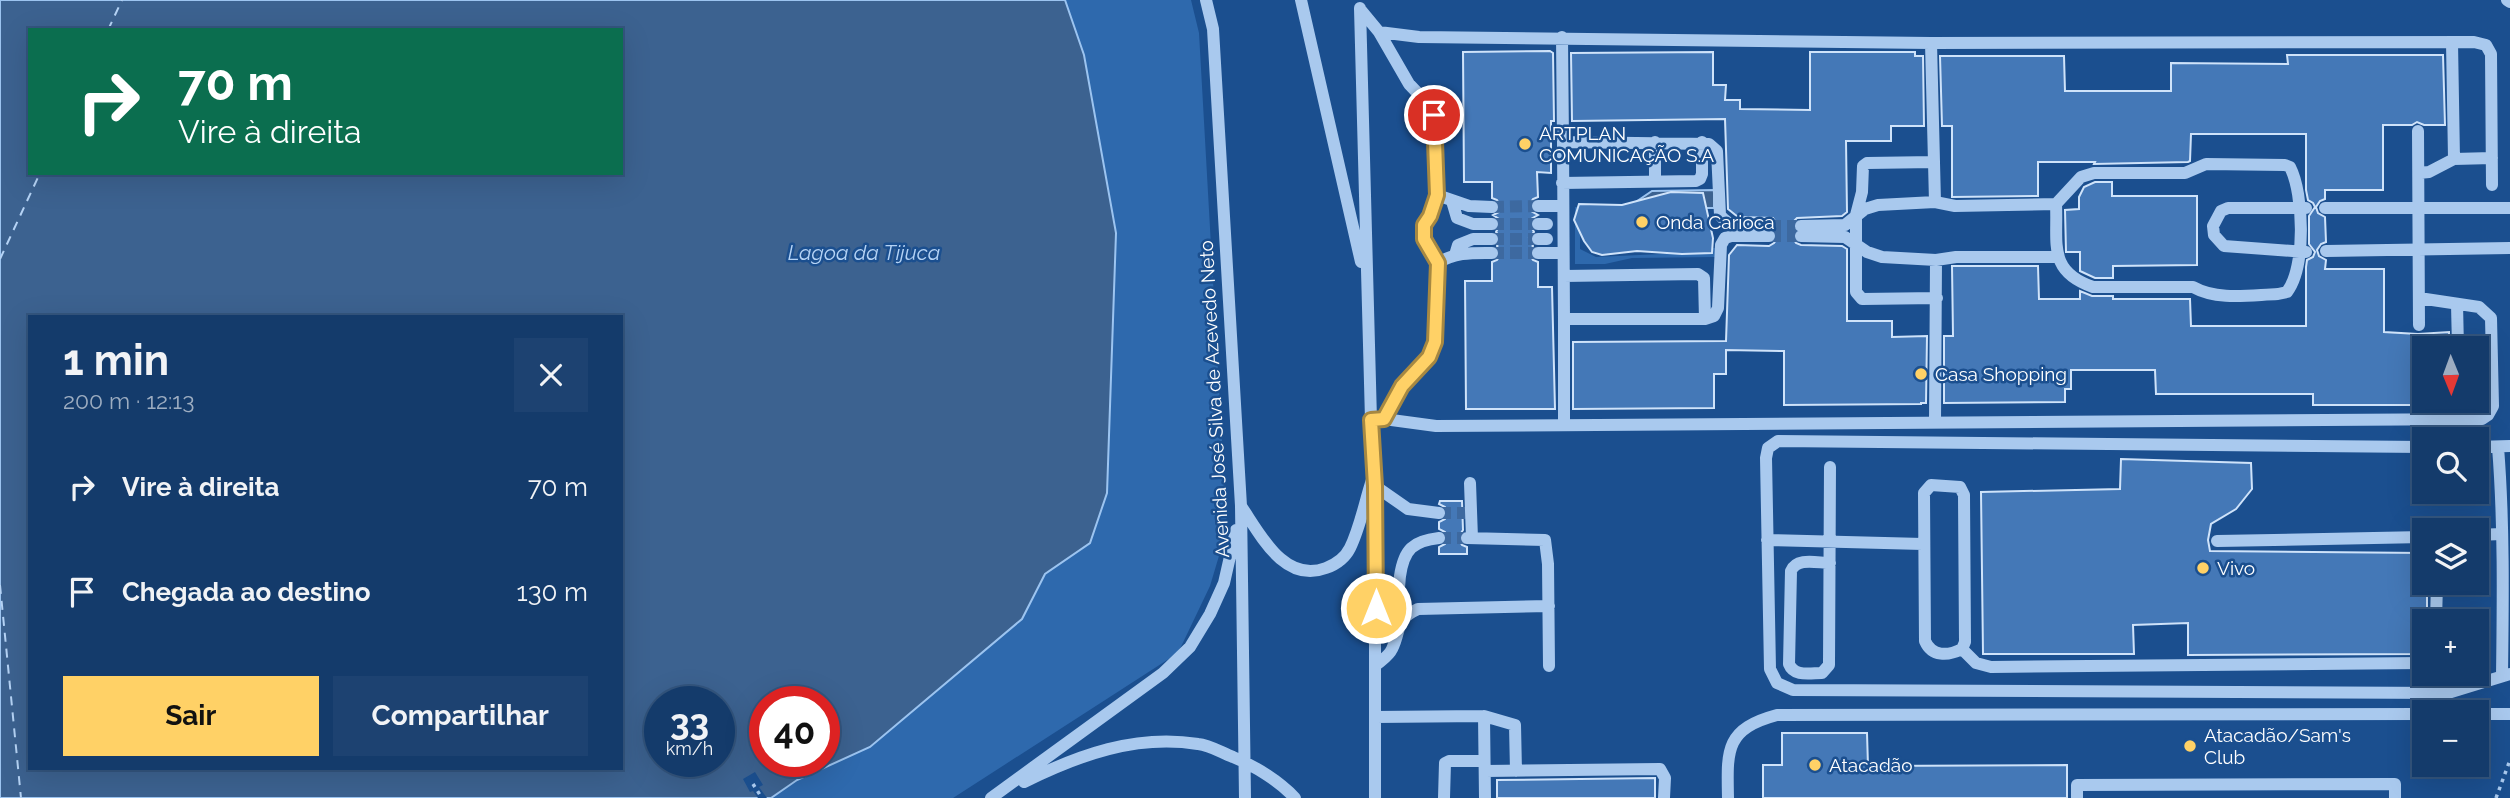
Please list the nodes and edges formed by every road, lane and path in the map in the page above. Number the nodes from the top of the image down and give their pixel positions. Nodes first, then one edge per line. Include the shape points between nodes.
1 (1206, 0) edge
2 (1301, 0) edge
3 (1360, 4) edge
4 (1379, 32) junction
5 (1562, 37) junction
6 (2452, 42) junction
7 (1931, 43) junction
8 (2418, 131) dead end
9 (1563, 142) junction
10 (1656, 142) junction
11 (1702, 142) junction
12 (2492, 158) junction
13 (2454, 159) junction
14 (1934, 162) junction
15 (2418, 173) junction
16 (1655, 182) junction
17 (1562, 183) junction
18 (2492, 185) dead end
19 (1437, 195) junction
20 (1452, 201) junction
21 (1935, 202) junction
22 (2056, 204) junction
23 (1538, 206) tunnel mouth
24 (1563, 206) junction
25 (1492, 207) tunnel mouth
26 (2325, 208) dead end
27 (2419, 208) junction
28 (2510, 208) edge
29 (2304, 209) junction
30 (1856, 215) junction
31 (1492, 223) tunnel mouth
32 (1492, 239) tunnel mouth
33 (1855, 243) junction
34 (2419, 248) junction
35 (2510, 248) edge
36 (2326, 251) dead end
37 (2303, 252) junction
38 (1492, 253) tunnel mouth
39 (1538, 253) tunnel mouth
40 (1563, 253) junction
41 (1455, 256) junction
42 (2057, 257) junction
43 (1936, 260) junction
44 (1438, 263) junction
45 (1564, 276) junction
46 (1367, 290) junction
47 (1937, 298) junction
48 (2418, 299) junction
49 (2458, 304) junction
50 (1564, 319) junction
51 (1705, 319) junction
52 (2419, 325) dead end
53 (2458, 336) edge
54 (2459, 413) edge
55 (1377, 419) junction
56 (2459, 419) junction
57 (1935, 422) junction
58 (1564, 424) junction
59 (2412, 447) edge
60 (2504, 447) edge
61 (1830, 467) dead end
62 (1375, 480) junction
63 (1470, 483) dead end
64 (1241, 506) junction
65 (1439, 513) tunnel mouth
66 (2489, 534) edge
67 (2502, 534) junction
68 (2412, 537) edge
69 (1439, 538) tunnel mouth
70 (1767, 540) junction
71 (1831, 541) junction
72 (2217, 541) dead end
73 (1923, 544) junction
74 (1830, 563) junction
75 (1549, 606) junction
76 (1376, 608) junction
77 (1962, 649) junction
78 (2412, 663) edge
79 (1376, 665) junction
80 (1549, 666) dead end
81 (2506, 675) edge
82 (2412, 714) edge
83 (2489, 714) edge
84 (2510, 714) edge
85 (1484, 716) junction
86 (1375, 717) junction
87 (2510, 760) edge
88 (1246, 762) junction
89 (1484, 766) junction
90 (1516, 771) junction
91 (753, 784) dead end
92 (762, 798) edge
93 (991, 798) edge
94 (1245, 798) edge
95 (1295, 798) edge
96 (1375, 798) edge
97 (1444, 798) edge
98 (1485, 798) edge
99 (1664, 798) edge
100 (1728, 798) edge
101 (2077, 798) edge
102 (2395, 798) edge
103 (2496, 798) edge

1 - 64 street, Avenida José Silva de Azevedo Neto via 1213,29
2 - 46 street
3 - 4 street
3 - 46 street
4 - 5 street via 1419,37
4 - 19 street via 1409,84 1434,115
5 - 7 street
5 - 9 street
6 - 7 street
6 - 12 street via 2474,42 2486,46 2491,54
6 - 13 street
7 - 14 street
8 - 15 street
9 - 10 street
9 - 17 street
10 - 11 street
10 - 16 street
11 - 16 street via 1700,179
11 - 51 street via 1717,151 1720,215 1725,222 1769,231 1726,238 1721,245 1718,308 1714,316
12 - 13 street
12 - 18 street
13 - 15 street
14 - 21 street
14 - 30 street via 1867,163
15 - 27 street
16 - 17 street
17 - 24 street
19 - 20 street
19 - 44 street via 1424,225 1424,239
20 - 25 street
20 - 31 street via 1463,222
21 - 22 street via 1955,206
21 - 30 street via 1878,205
22 - 29 street via 2081,177 2094,173 2185,173 2206,164 2285,165 2292,172
22 - 42 street
23 - 24 street
24 - 40 street
26 - 27 street
27 - 28 street
27 - 34 street
29 - 37 street
29 - 37 street via 2228,208 2217,215 2213,226 2224,246
30 - 33 street
30 - 33 street via 1844,225 1801,231 1845,237
32 - 41 street via 1464,241
33 - 43 street via 1882,257
33 - 47 street via 1856,292 1862,299
34 - 35 street
34 - 36 street
34 - 48 street
37 - 42 street via 2287,292 2253,295 2215,295 2193,287 2093,287 2078,282
38 - 41 street
39 - 40 street
40 - 45 street
41 - 44 street
42 - 43 street
43 - 47 street
44 - 55 street via 1433,350
45 - 50 street
45 - 51 street via 1698,274 1706,284
46 - 55 street
47 - 57 street
48 - 49 street
48 - 52 street
49 - 53 street
49 - 56 street via 2479,307 2491,318 2493,343 2493,406 2482,419
50 - 51 street
50 - 58 street
54 - 56 street
55 - 58 street via 1436,426
55 - 62 street
56 - 57 street
57 - 58 street
59 - 70 street via 1777,441 1768,448 1766,458
60 - 67 street
61 - 71 street
62 - 64 street via 1351,547 1344,558 1323,569 1299,570 1277,557
62 - 65 street via 1408,509
62 - 76 street
63 - 75 street via 1469,538 1545,540
64 - 88 street, Avenida José Silva de Azevedo Neto
64 - 93 street via 1224,583 1190,647 1163,673
66 - 67 street
67 - 81 street
68 - 72 street
69 - 76 street via 1413,545 1404,556 1395,598
70 - 71 street
70 - 81 street via 1770,669 1777,683 1793,690 2448,693
71 - 73 street
71 - 74 street
73 - 77 street via 1925,641 1934,653
73 - 77 street via 1926,489 1931,485 1961,487
74 - 74 street via 1829,665 1822,673 1797,673 1789,664 1791,571 1799,562
75 - 79 street via 1418,609 1405,615 1392,650
75 - 80 street
76 - 79 street
77 - 78 street via 1976,663 1991,667
79 - 86 street
82 - 100 street via 1777,715 1757,720 1732,744 1727,761
83 - 84 street
85 - 86 street
85 - 89 street
85 - 90 street via 1515,725
86 - 96 street
87 - 103 path
88 - 93 street via 1200,744 1148,741 1099,750
88 - 94 street, Avenida José Silva de Azevedo Neto
88 - 95 street
89 - 90 street
89 - 97 street via 1448,761
89 - 98 street
90 - 99 street via 1660,769
91 - 92 path
101 - 102 street via 2077,785 2395,784

